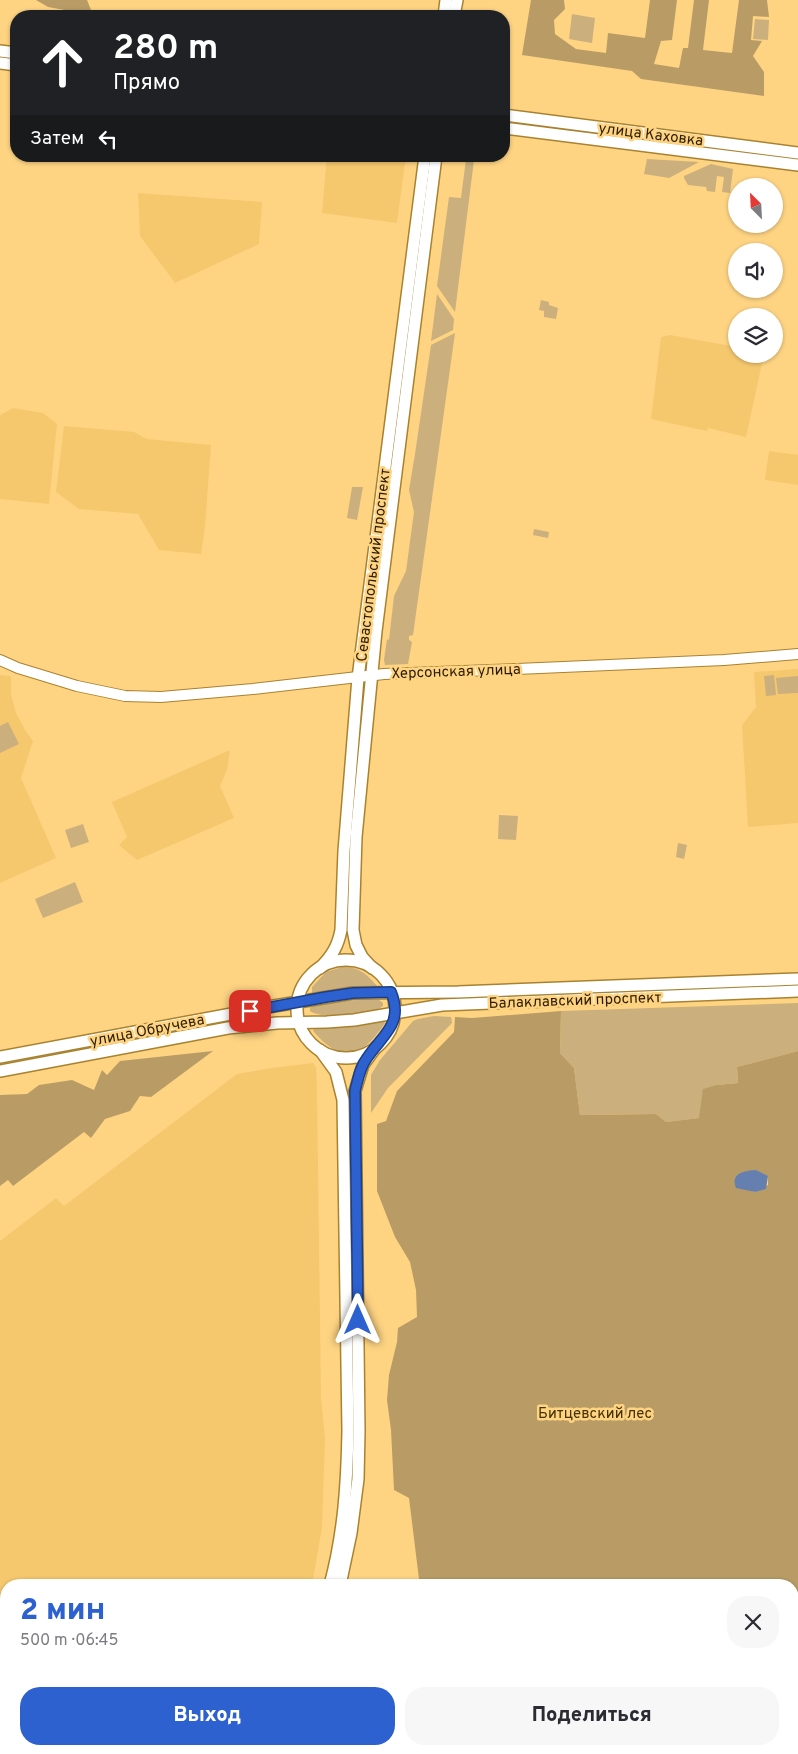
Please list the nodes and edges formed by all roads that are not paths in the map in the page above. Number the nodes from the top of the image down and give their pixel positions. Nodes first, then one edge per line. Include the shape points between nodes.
1 (510, 116) edge
2 (510, 129) edge
3 (798, 153) edge
4 (424, 162) edge
5 (435, 162) edge
6 (798, 165) edge
7 (798, 654) edge
8 (0, 660) edge
9 (371, 676) junction
10 (358, 678) junction
11 (320, 968) junction
12 (372, 968) junction
13 (798, 979) edge
14 (798, 991) edge
15 (391, 992) junction
16 (353, 993) joint
17 (298, 1002) junction
18 (396, 1012) junction
19 (354, 1020) joint
20 (300, 1023) junction
21 (376, 1048) junction
22 (320, 1050) junction
23 (0, 1057) edge
24 (0, 1071) edge
25 (331, 1579) edge
26 (341, 1579) edge

1 - 3 main road, улица Каховка
2 - 6 main road, улица Каховка
4 - 10 main road, Севастопольский проспект
5 - 9 main road, Севастопольский проспект
7 - 9 street, Херсонская улица
8 - 10 street, Херсонская улица via 77,686 148,697
9 - 10 street, Херсонская улица
9 - 12 main road, Севастопольский проспект via 352,911 356,945
10 - 11 main road, Севастопольский проспект via 341,930 334,953
11 - 12 main road via 349,959
11 - 17 main road, Севастопольский проспект via 306,980
12 - 15 main road, Севастопольский проспект
13 - 15 main road, Балаклавский проспект
14 - 18 main road, Балаклавский проспект via 442,1005
15 - 16 main road, Балаклавский проспект
15 - 18 main road
16 - 17 main road, улица Обручева
17 - 20 main road
17 - 23 main road, улица Обручева
18 - 19 main road, Балаклавский проспект
18 - 21 main road via 389,1030
19 - 20 main road, улица Обручева
20 - 22 main road
20 - 24 main road, улица Обручева via 277,1022 228,1028
21 - 22 main road via 362,1055 344,1058
21 - 26 main road via 363,1065 355,1091 360,1431 358,1479
22 - 25 main road via 339,1078 343,1109 347,1486 343,1526

